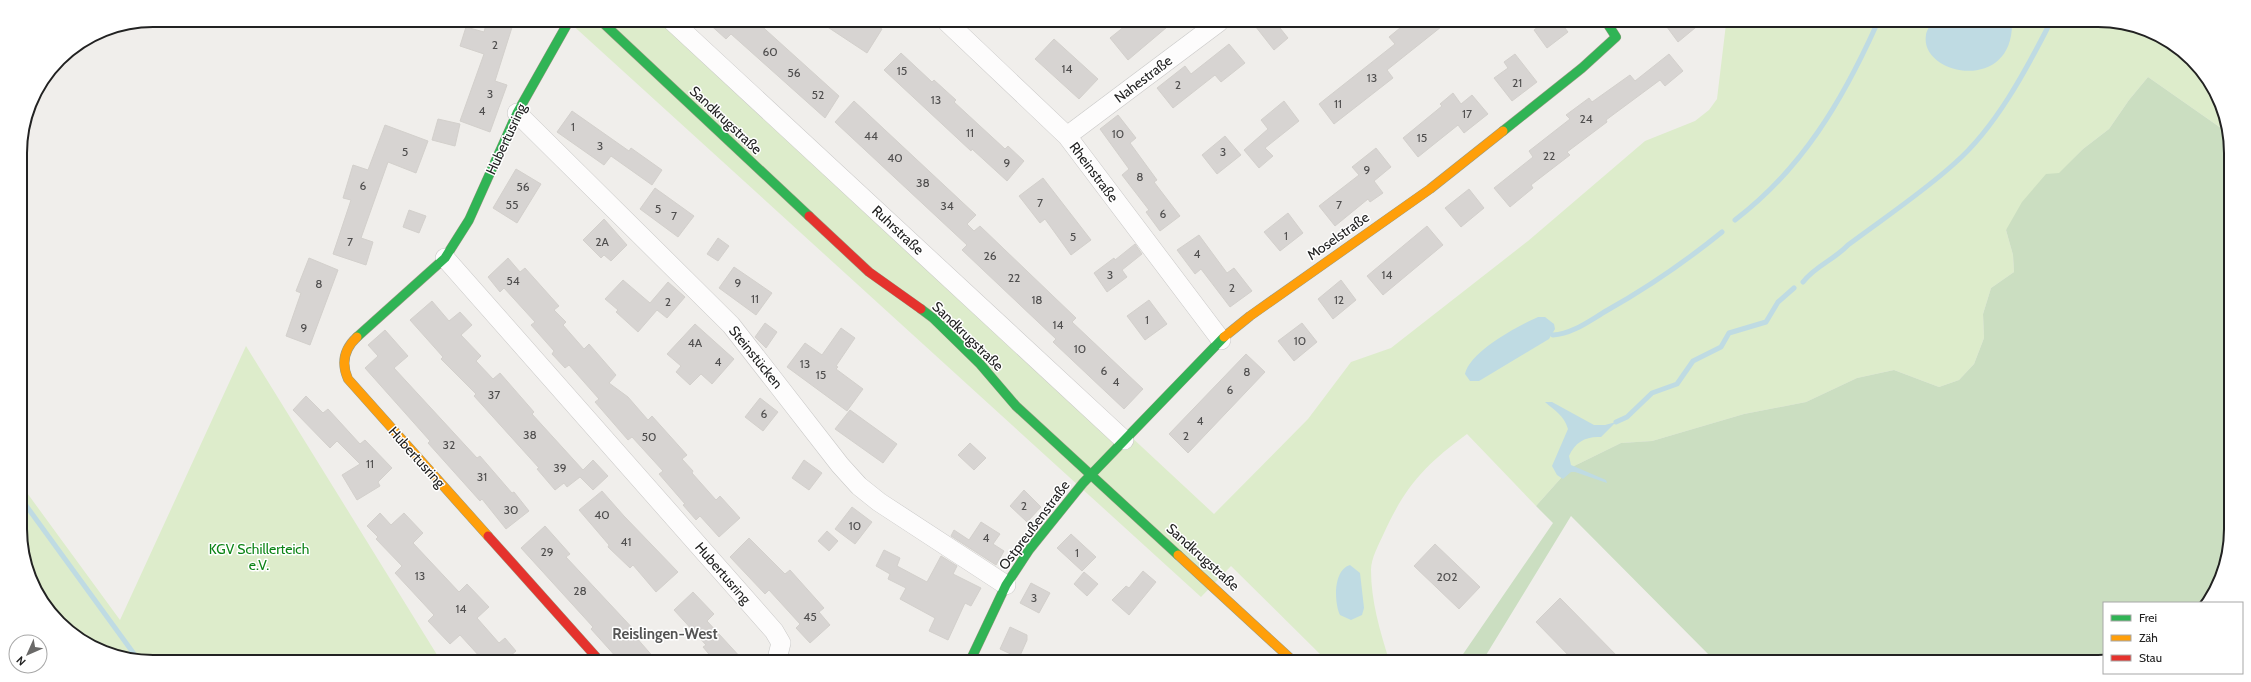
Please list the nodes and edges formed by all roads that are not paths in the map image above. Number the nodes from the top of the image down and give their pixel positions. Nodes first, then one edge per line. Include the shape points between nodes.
1 (566, 27) edge
2 (607, 27) edge
3 (678, 27) edge
4 (952, 27) edge
5 (1212, 27) edge
6 (1610, 27) edge
7 (517, 113) junction
8 (1067, 136) junction
9 (445, 258) junction
10 (1221, 340) junction
11 (1124, 440) junction
12 (1092, 475) junction
13 (1006, 585) junction
14 (595, 655) edge
15 (778, 655) edge
16 (973, 655) edge
17 (1287, 655) edge

1 - 7 street, Hubertusring
2 - 12 street, Sandkrugstraße via 869,272 933,318 980,364 1016,406
3 - 11 street, Ruhrstraße
4 - 8 street, Rheinstraße
5 - 8 street, Nahestraße
6 - 10 street, Moselstraße via 1616,37 1582,68 1430,189 1257,311
7 - 9 street, Hubertusring via 469,220
7 - 13 street, Steinstücken via 731,325 859,486 879,502
8 - 10 street, Rheinstraße
9 - 14 street, Hubertusring via 352,342 343,358 343,368 348,379
9 - 15 street, Hubertusring via 774,631 781,643
10 - 11 street, Moselstraße
11 - 12 street, Moselstraße
12 - 13 street, Ostpreußenstraße via 1029,550
12 - 17 street, Sandkrugstraße
13 - 16 street, Ostpreußenstraße

